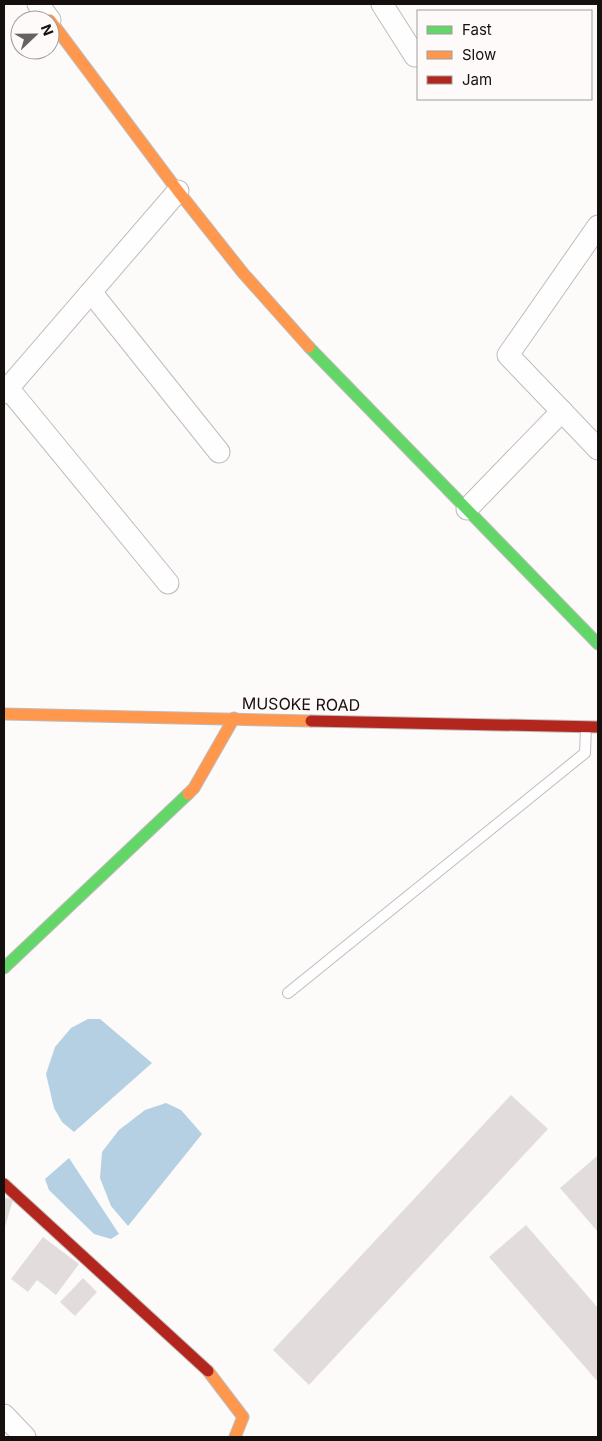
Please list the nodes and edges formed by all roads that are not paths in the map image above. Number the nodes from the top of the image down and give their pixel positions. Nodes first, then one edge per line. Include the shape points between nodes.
1 (382, 4) edge
2 (60, 33) edge
3 (415, 56) dead end
4 (178, 191) junction
5 (598, 226) edge
6 (91, 292) junction
7 (6, 390) edge
8 (562, 411) junction
9 (598, 448) edge
10 (219, 452) dead end
11 (467, 509) junction
12 (168, 582) dead end
13 (598, 644) edge
14 (4, 714) edge
15 (234, 718) junction
16 (586, 727) junction
17 (598, 727) edge
18 (4, 968) edge
19 (288, 993) dead end
20 (4, 1184) edge
21 (4, 1415) edge
22 (25, 1437) edge
23 (235, 1437) edge

1 - 3 street
2 - 4 street
4 - 6 street
4 - 11 street via 243,273 311,350
5 - 8 street via 508,355
6 - 7 street
6 - 10 street
7 - 12 street
8 - 9 street
8 - 11 street
11 - 13 street
14 - 15 street, MUSOKE ROAD
15 - 16 street, MUSOKE ROAD
15 - 18 street via 194,788
16 - 17 street, MUSOKE ROAD
16 - 19 lane via 585,753
20 - 23 street via 206,1368 243,1417
21 - 22 street

